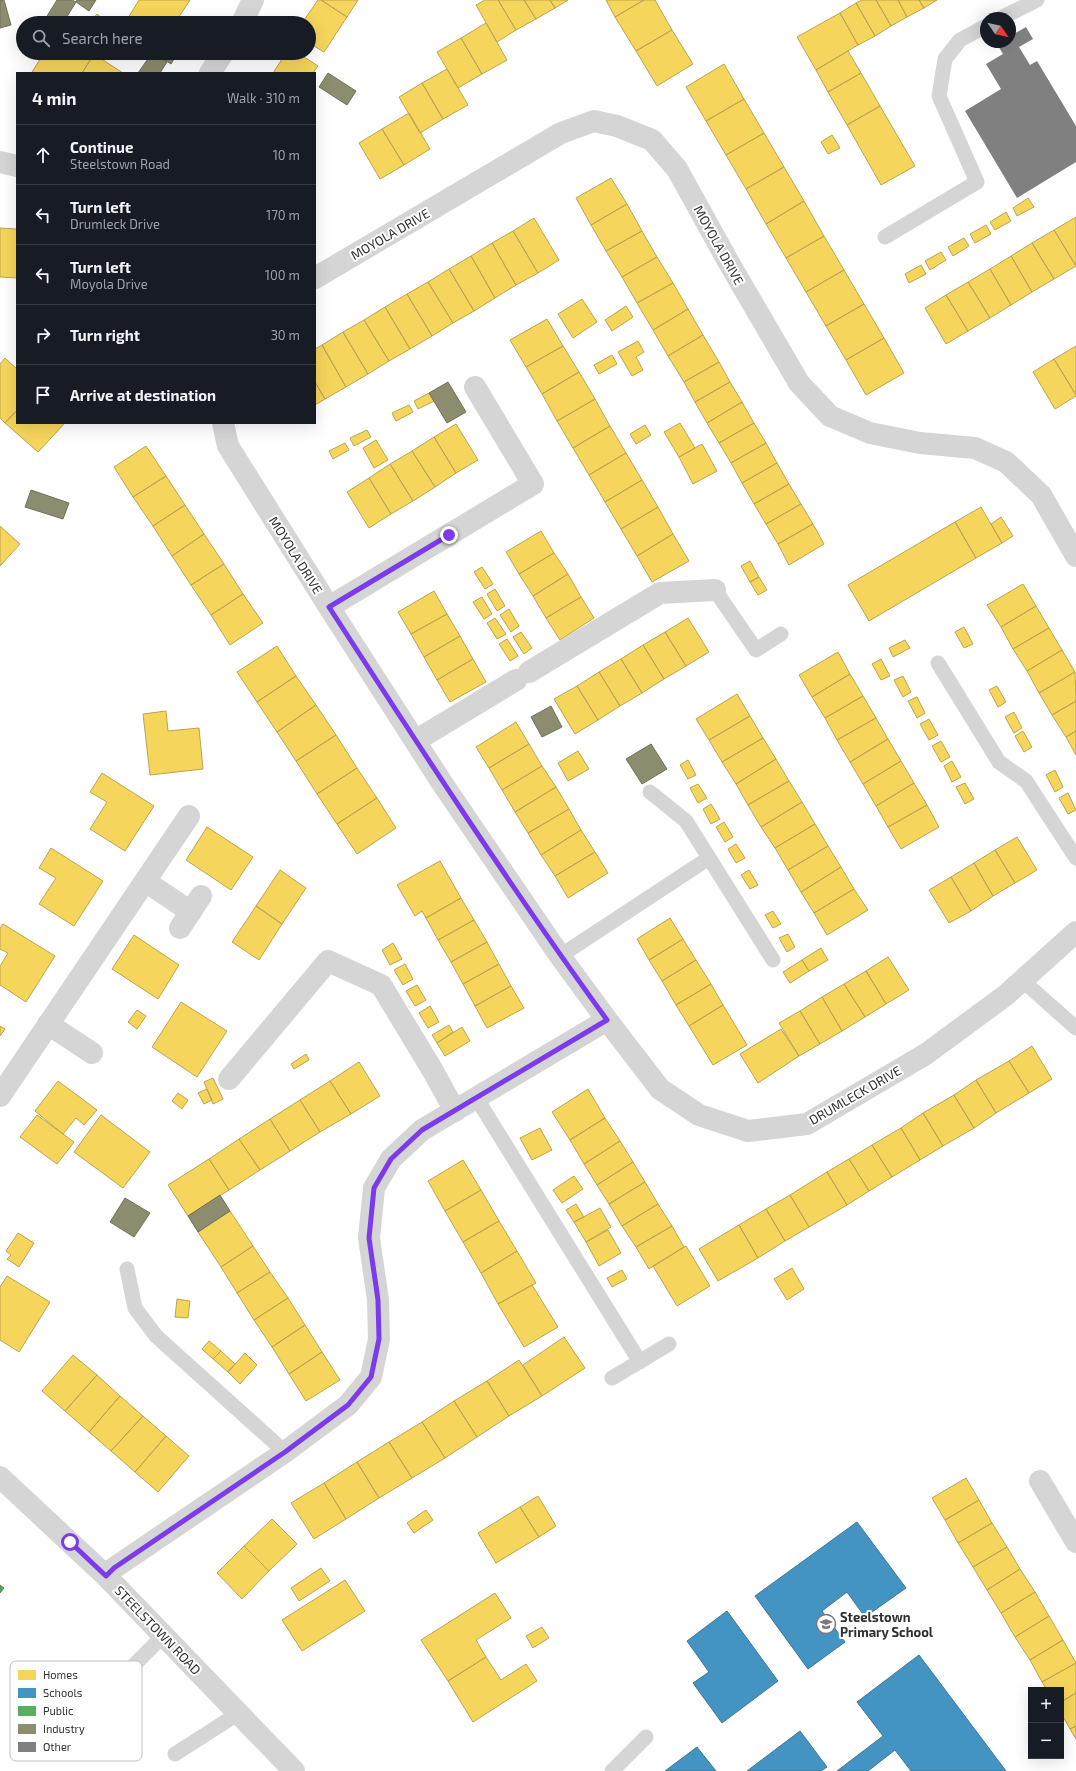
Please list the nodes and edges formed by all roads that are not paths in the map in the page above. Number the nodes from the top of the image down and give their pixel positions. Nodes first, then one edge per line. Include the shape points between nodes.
1 (253, 0) edge
2 (1037, 0) edge
3 (1013, 12) edge
4 (245, 16) edge
5 (980, 29) edge
6 (218, 60) edge
7 (211, 72) edge
8 (0, 162) edge
9 (16, 166) edge
10 (885, 237) dead end
11 (316, 277) edge
12 (474, 387) dead end
13 (223, 424) edge
14 (1076, 556) edge
15 (715, 590) joint
16 (329, 607) junction
17 (782, 634) dead end
18 (938, 663) dead end
19 (415, 741) junction
20 (650, 792) dead end
21 (189, 816) dead end
22 (710, 858) junction
23 (1076, 858) edge
24 (145, 881) junction
25 (191, 912) dead end
26 (1076, 932) edge
27 (560, 956) junction
28 (773, 960) dead end
29 (1022, 980) junction
30 (607, 1020) junction
31 (48, 1024) junction
32 (1076, 1028) edge
33 (92, 1053) dead end
34 (229, 1079) dead end
35 (0, 1096) edge
36 (477, 1099) junction
37 (455, 1111) junction
38 (127, 1269) dead end
39 (669, 1344) dead end
40 (640, 1362) junction
41 (612, 1378) dead end
42 (285, 1452) junction
43 (0, 1477) edge
44 (1040, 1482) dead end
45 (1076, 1542) edge
46 (106, 1576) junction
47 (164, 1635) junction
48 (137, 1661) edge
49 (239, 1713) junction
50 (646, 1737) dead end
51 (175, 1754) dead end
52 (294, 1771) edge
53 (612, 1771) edge

1 - 4 street
2 - 3 lane
5 - 10 lane via 960,40 945,59 939,96 977,182
6 - 7 street
8 - 9 street
11 - 14 street, MOYOLA DRIVE via 561,133 594,121 617,126 652,140 677,170 799,383 830,416 870,433 920,443 975,448 1006,462 1041,495
12 - 16 street via 533,484
13 - 16 street, MOYOLA DRIVE via 228,446
15 - 17 lane via 756,650
15 - 19 street via 660,593
16 - 19 street, MOYOLA DRIVE
18 - 23 lane via 999,762 1026,781
19 - 27 street, MOYOLA DRIVE
20 - 22 lane via 686,821
21 - 24 street
22 - 27 lane
22 - 28 lane
24 - 25 street
24 - 31 street
26 - 29 street, DRUMLECK DRIVE
27 - 30 street, MOYOLA DRIVE
29 - 30 street, DRUMLECK DRIVE via 1006,995 926,1054 807,1124 748,1131 699,1115 660,1089
29 - 32 lane
30 - 36 street
31 - 33 street
31 - 35 street
34 - 37 street via 328,961 381,985
36 - 37 street
36 - 40 lane
37 - 42 street via 422,1130 395,1155 374,1188 369,1238 378,1300 379,1339 371,1377 348,1405
38 - 42 lane via 134,1308 156,1336
39 - 40 lane
40 - 41 lane
42 - 46 street via 114,1568
43 - 46 street, STEELSTOWN ROAD
44 - 45 street
46 - 47 street, STEELSTOWN ROAD
47 - 48 lane
47 - 49 street, STEELSTOWN ROAD
49 - 51 lane
49 - 52 street, STEELSTOWN ROAD
50 - 53 lane

